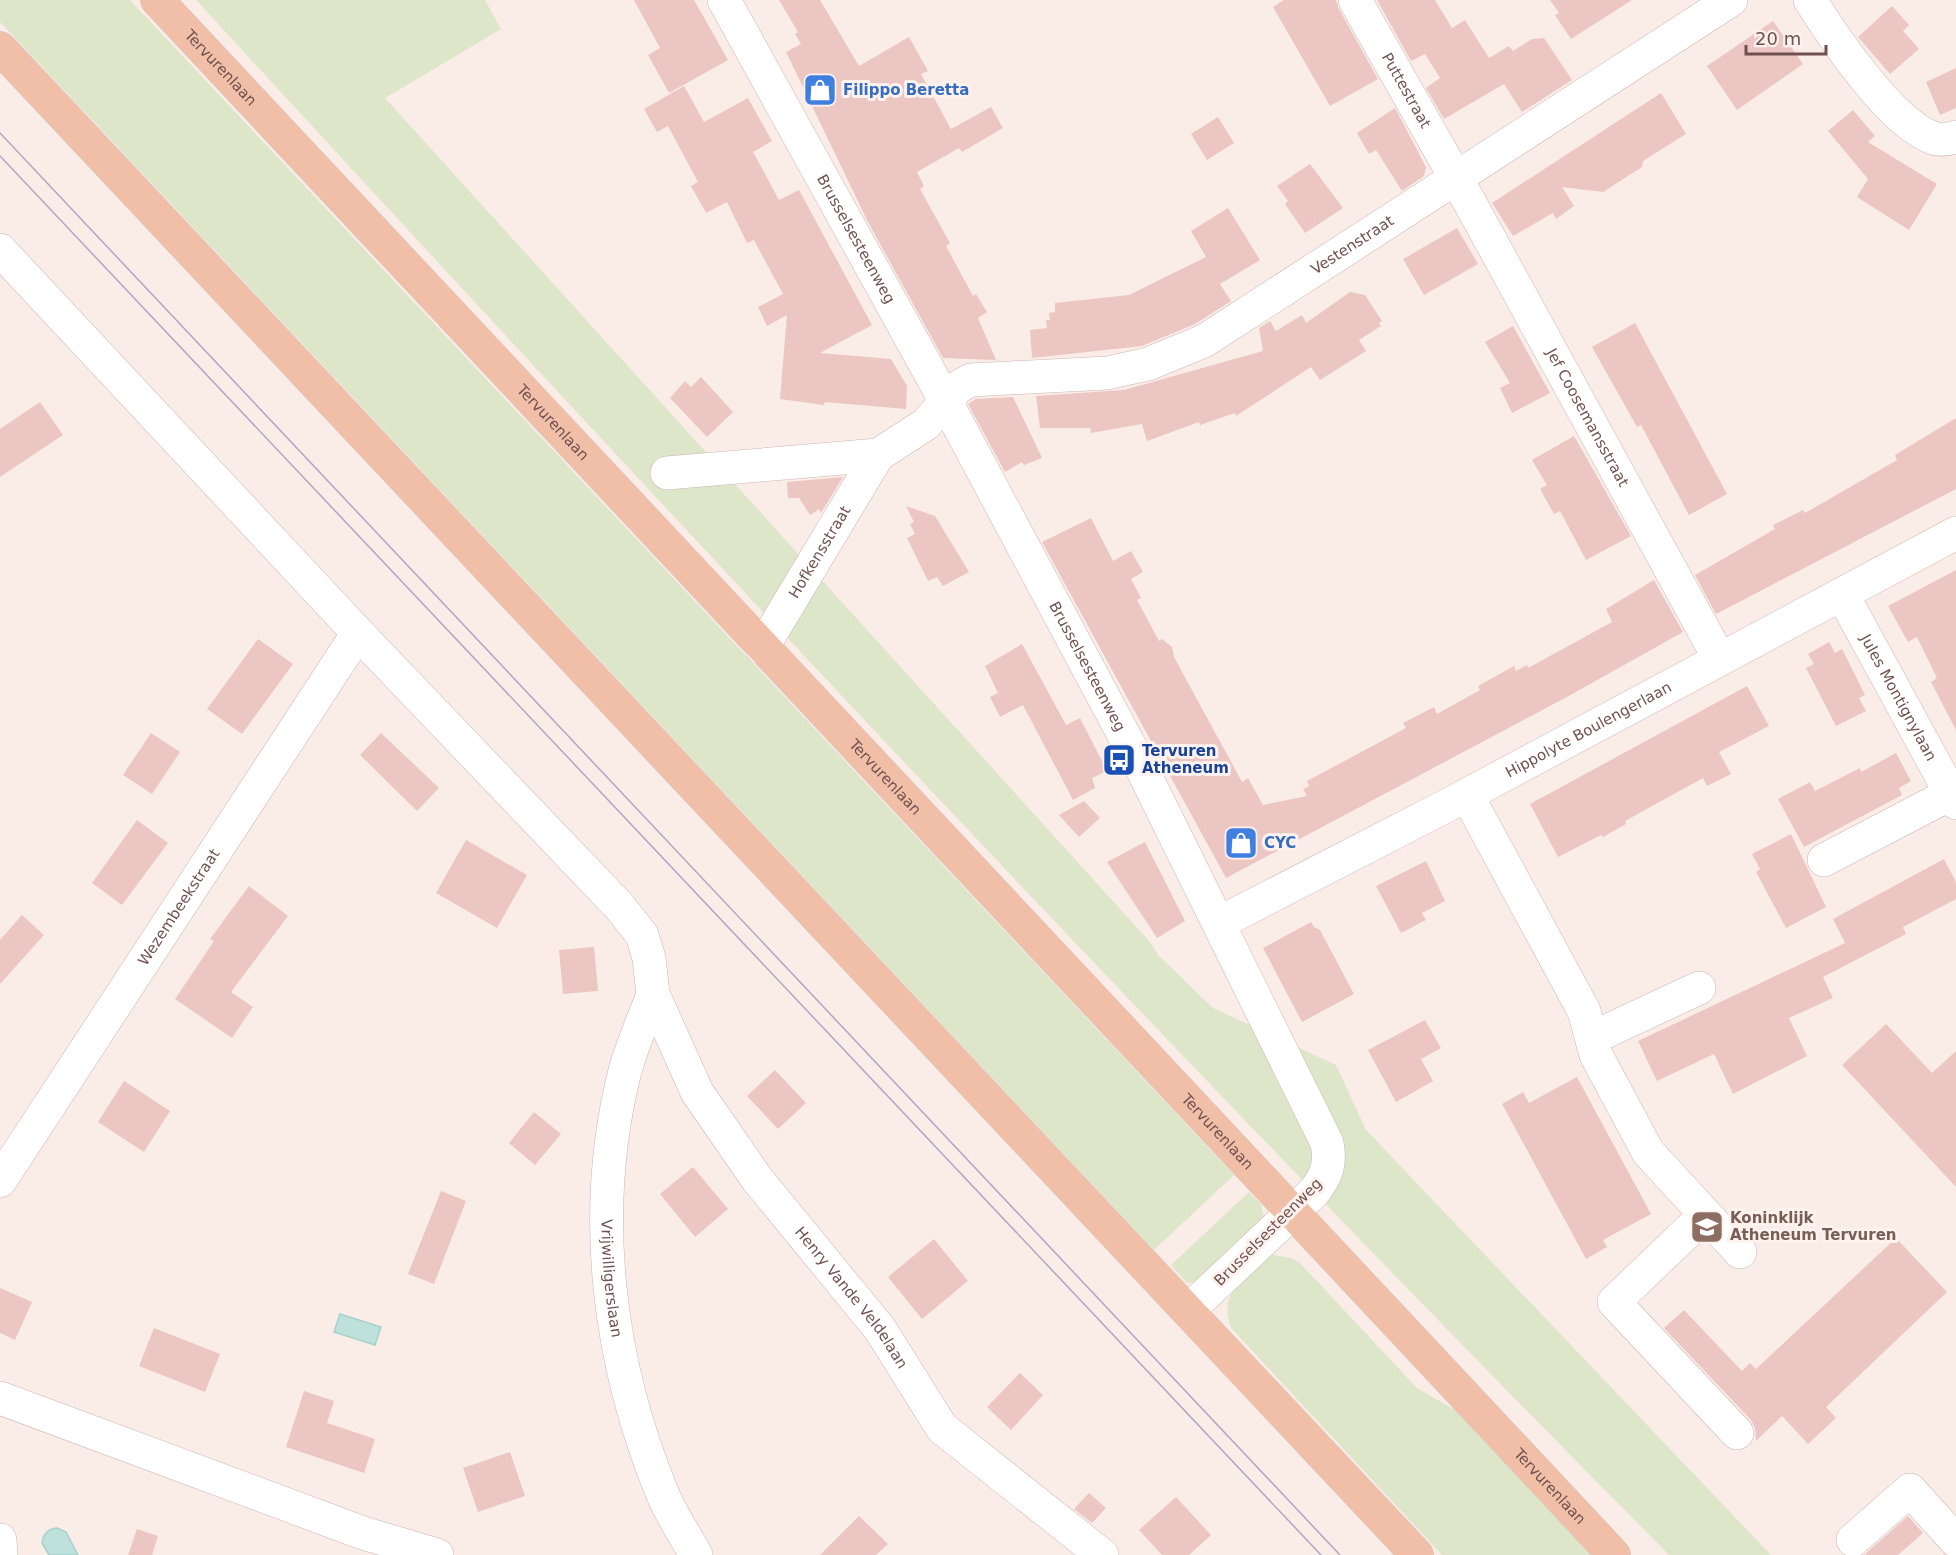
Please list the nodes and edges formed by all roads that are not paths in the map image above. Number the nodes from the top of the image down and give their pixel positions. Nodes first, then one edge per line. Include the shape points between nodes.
1 (157, 0) edge
2 (724, 0) edge
3 (1355, 0) edge
4 (1731, 0) edge
5 (1810, 0) edge
6 (0, 48) edge
7 (1956, 137) edge
8 (1456, 179) junction
9 (0, 250) edge
10 (945, 400) junction
11 (878, 455) junction
12 (667, 473) dead end
13 (1956, 533) edge
14 (1842, 594) junction
15 (358, 633) junction
16 (762, 648) junction
17 (1719, 658) junction
18 (1467, 795) junction
19 (1954, 796) edge
20 (1824, 860) dead end
21 (1220, 922) junction
22 (1699, 988) dead end
23 (653, 994) junction
24 (1592, 1038) junction
25 (0, 1181) edge
26 (1292, 1213) junction
27 (1704, 1216) junction
28 (1740, 1252) dead end
29 (1189, 1310) junction
30 (0, 1398) edge
31 (1737, 1432) dead end
32 (0, 1540) edge
33 (1853, 1540) dead end
34 (1956, 1541) edge
35 (1, 1555) edge
36 (437, 1555) edge
37 (696, 1555) edge
38 (1102, 1555) edge
39 (1417, 1555) edge
40 (1614, 1555) edge

1 - 16 main road, Tervurenlaan
2 - 10 street, Brusselsesteenweg
3 - 8 street, Puttestraat
4 - 8 street, Vestenstraat
5 - 7 street via 1835,39 1900,116 1935,139
6 - 29 main road
8 - 10 street, Vestenstraat via 1231,326 1171,356 1107,373 976,379 958,387
8 - 17 street, Jef Coosemansstraat
9 - 15 street
10 - 11 street, Hofkensstraat via 926,424
10 - 21 street, Brusselsesteenweg
11 - 12 street, Hofkensstraat
11 - 16 street, Hofkensstraat
13 - 14 street, Hippolyte Boulengerlaan
14 - 17 street, Hippolyte Boulengerlaan
14 - 19 street, Jules Montignylaan
15 - 23 street via 619,906 642,935
15 - 25 street, Wezembeekstraat
16 - 26 main road, Tervurenlaan
17 - 18 street, Hippolyte Boulengerlaan
18 - 21 street, Hippolyte Boulengerlaan
18 - 24 street via 1584,1011
19 - 20 street
21 - 26 street, Brusselsesteenweg via 1327,1143 1328,1172
22 - 24 street
23 - 37 street, Vrijwilligerslaan via 625,1071 606,1186 606,1254 616,1332 636,1412 664,1496
23 - 38 street, Henry Vande Veldelaan via 697,1092 757,1179 880,1329 942,1428
24 - 27 street via 1596,1055 1648,1152
26 - 29 street, Brusselsesteenweg
26 - 40 main road, Tervurenlaan
27 - 28 street
27 - 31 street via 1614,1302
29 - 39 main road
30 - 36 street via 363,1533
32 - 35 street
33 - 34 street via 1910,1490

